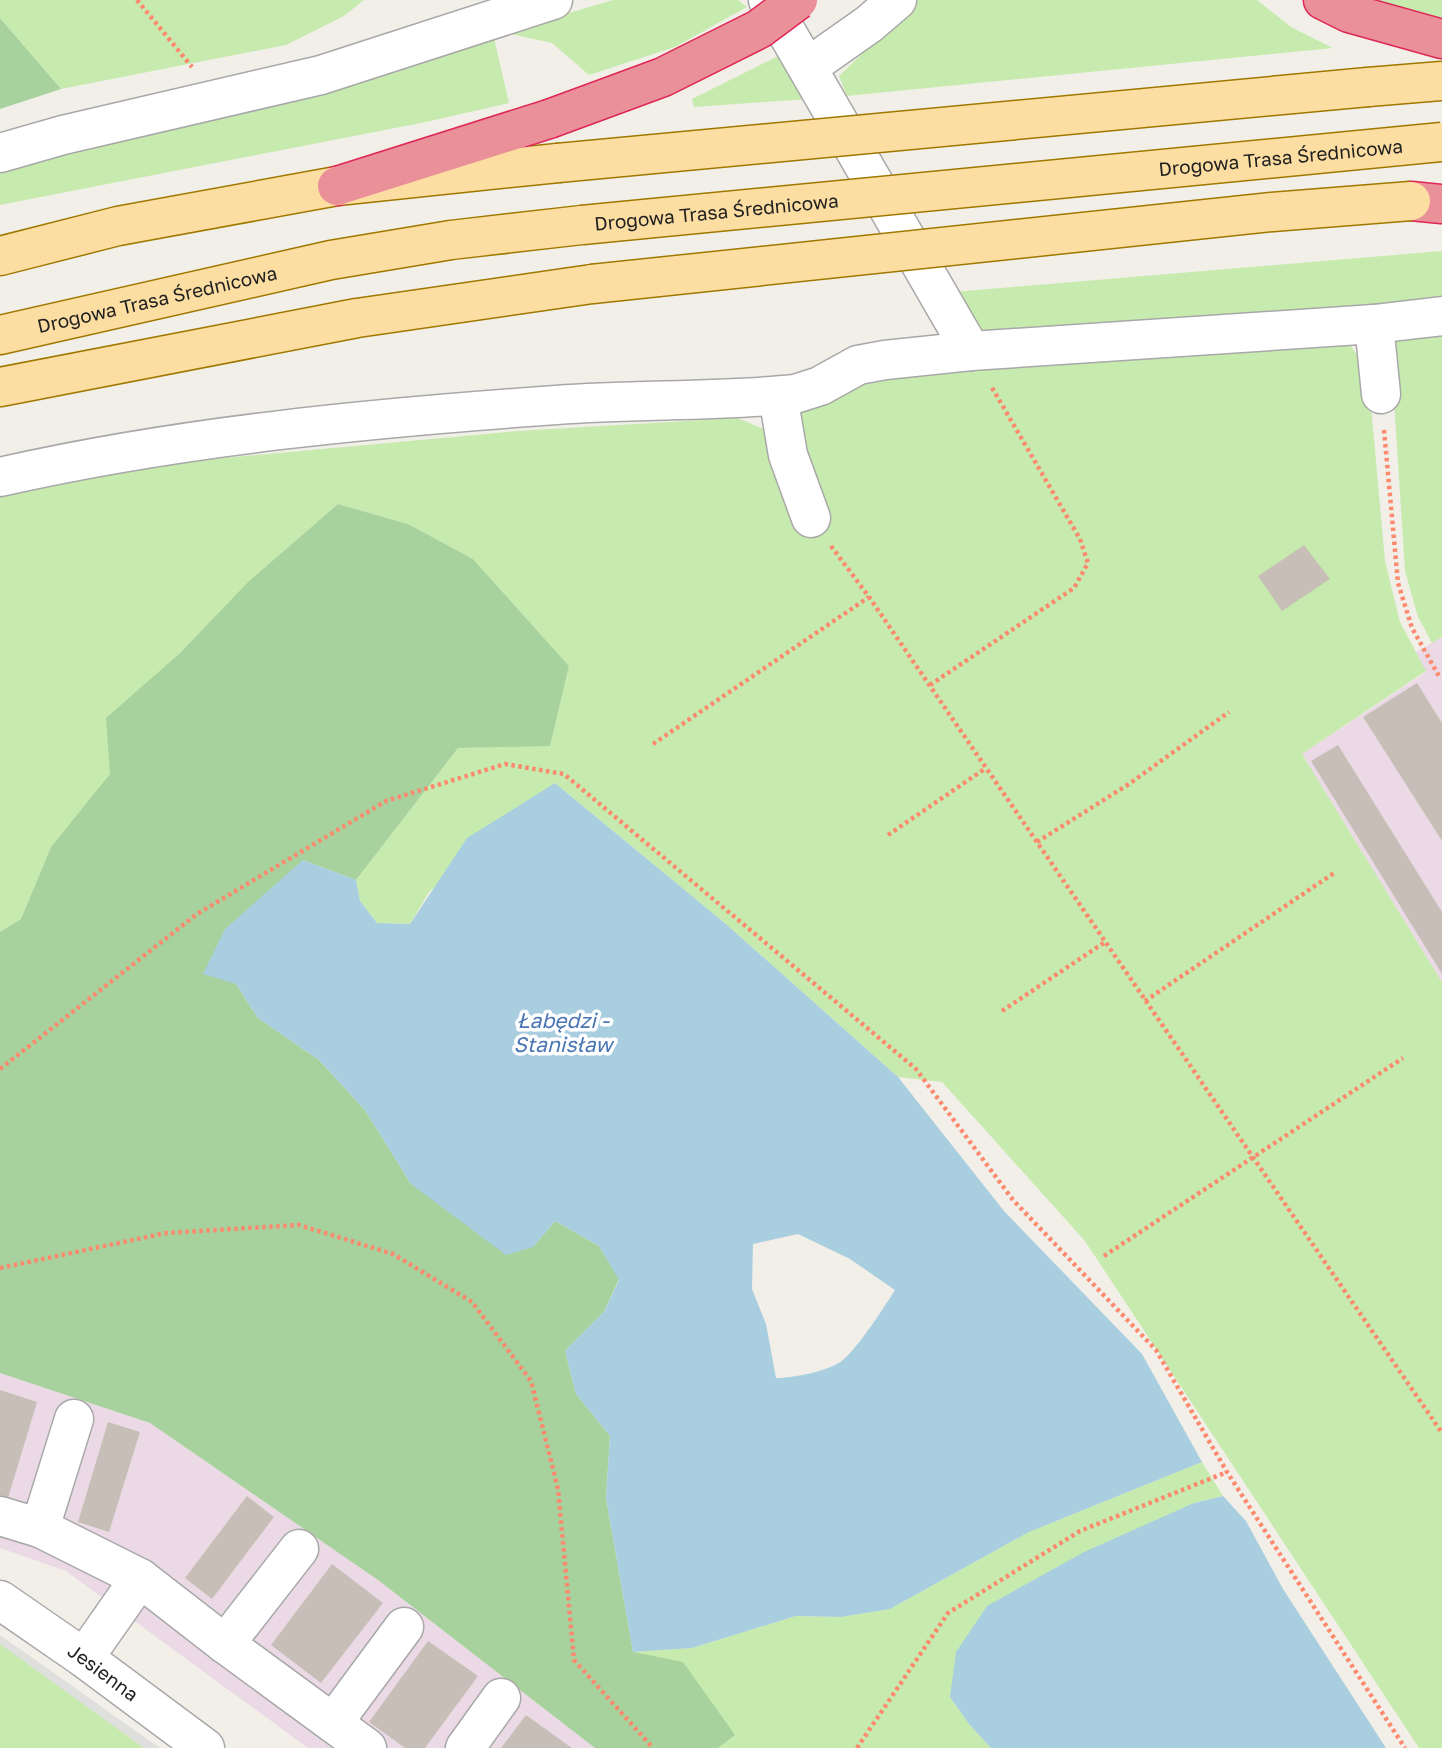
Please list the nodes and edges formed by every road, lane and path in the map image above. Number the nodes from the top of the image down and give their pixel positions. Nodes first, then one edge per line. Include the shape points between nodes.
1 (137, 0) edge
2 (554, 0) edge
3 (768, 0) edge
4 (798, 0) edge
5 (897, 0) edge
6 (1323, 0) edge
7 (464, 13) edge
8 (1442, 39) edge
9 (808, 67) junction
10 (1442, 81) edge
11 (205, 87) junction
12 (1442, 142) edge
13 (0, 153) edge
14 (337, 186) junction
15 (1432, 201) edge
16 (0, 256) edge
17 (1442, 316) edge
18 (1374, 324) junction
19 (0, 335) edge
20 (971, 351) junction
21 (0, 387) edge
22 (1381, 394) joint
23 (778, 396) junction
24 (0, 477) edge
25 (811, 518) joint
26 (869, 597) junction
27 (1440, 678) edge
28 (930, 685) junction
29 (1229, 712) dead end
30 (653, 744) dead end
31 (986, 768) junction
32 (888, 835) dead end
33 (1037, 842) junction
34 (1334, 873) dead end
35 (1105, 942) junction
36 (1145, 1001) junction
37 (1002, 1011) dead end
38 (1403, 1058) dead end
39 (0, 1069) edge
40 (1253, 1158) junction
41 (1104, 1256) dead end
42 (0, 1268) edge
43 (74, 1419) dead end
44 (1442, 1433) edge
45 (1227, 1472) junction
46 (0, 1516) edge
47 (40, 1528) junction
48 (299, 1549) dead end
49 (141, 1578) junction
50 (0, 1600) edge
51 (404, 1626) dead end
52 (225, 1644) junction
53 (84, 1658) junction
54 (501, 1698) dead end
55 (333, 1723) junction
56 (205, 1748) edge
57 (368, 1748) edge
58 (465, 1748) edge
59 (653, 1748) edge
60 (856, 1748) edge
61 (1405, 1748) edge

1 - 11 path
2 - 7 street
3 - 9 street
4 - 14 highway, bridge via 759,29 663,78
5 - 9 street
6 - 8 highway via 1349,13
7 - 11 street via 321,75
9 - 20 street
10 - 14 main road, bridge
11 - 13 street
12 - 19 main road, Drogowa Trasa Średnicowa, bridge via 451,240 331,260
14 - 16 main road via 118,226
15 - 21 main road, bridge via 1272,212 592,284 358,318
17 - 18 street
18 - 20 street
18 - 22 street
20 - 23 street via 858,365 820,386
20 - 28 path via 1080,539 1088,563 1074,588
22 - 27 path via 1398,583 1412,628
23 - 24 street via 558,405 347,423 183,444
23 - 25 street via 788,455
25 - 26 path
26 - 28 path
26 - 30 path
28 - 31 path
29 - 33 path via 1129,784
31 - 32 path
31 - 33 path
33 - 35 path
34 - 36 path
35 - 36 path
35 - 37 path
36 - 40 path
38 - 40 path
39 - 45 path via 197,914 386,801 505,764 564,774 916,1069 1013,1200 1156,1350
40 - 41 path
40 - 44 path
42 - 59 path via 166,1233 299,1224 393,1254 472,1302 531,1381 558,1489 574,1660
43 - 47 street
45 - 60 path via 1080,1531 948,1613
45 - 61 path
46 - 47 street
47 - 49 street
48 - 52 street
49 - 52 street
49 - 53 street
50 - 53 street, Jesienna
51 - 55 street
52 - 55 street
53 - 56 street, Jesienna
54 - 58 street
55 - 57 street

